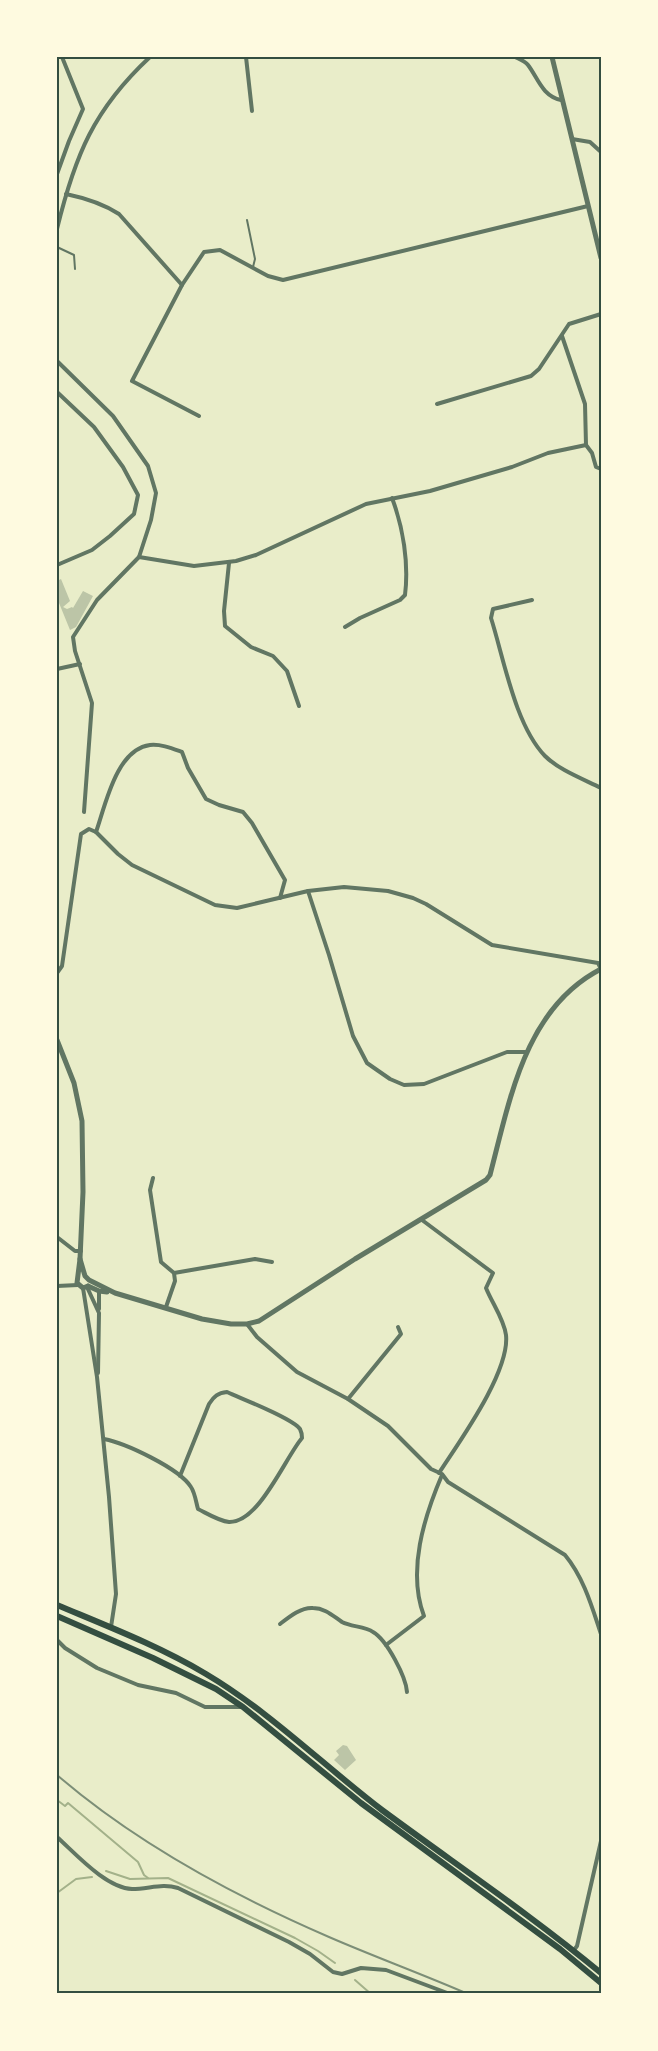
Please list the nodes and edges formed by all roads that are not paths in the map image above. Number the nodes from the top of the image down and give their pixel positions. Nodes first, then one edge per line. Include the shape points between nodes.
1 (62, 57) edge
2 (150, 57) edge
3 (246, 57) edge
4 (515, 57) edge
5 (526, 57) edge
6 (552, 57) edge
7 (527, 63) junction
8 (561, 100) junction
9 (252, 111) dead end
10 (571, 140) junction
11 (601, 152) edge
12 (57, 174) edge
13 (66, 194) junction
14 (588, 206) junction
15 (247, 220) dead end
16 (57, 229) edge
17 (57, 247) edge
18 (601, 258) edge
19 (253, 268) junction
20 (75, 269) dead end
21 (182, 285) junction
22 (601, 314) edge
23 (562, 335) junction
24 (57, 362) edge
25 (57, 392) edge
26 (437, 404) dead end
27 (199, 416) dead end
28 (586, 445) junction
29 (601, 469) edge
30 (392, 498) junction
31 (138, 557) junction
32 (229, 563) junction
33 (57, 565) edge
34 (532, 600) dead end
35 (345, 627) dead end
36 (80, 664) junction
37 (57, 669) edge
38 (299, 705) dead end
39 (601, 788) edge
40 (84, 812) dead end
41 (96, 832) junction
42 (308, 891) junction
43 (280, 898) junction
44 (601, 969) edge
45 (57, 974) edge
46 (57, 1040) edge
47 (526, 1052) junction
48 (153, 1178) dead end
49 (422, 1220) junction
50 (57, 1237) edge
51 (81, 1251) junction
52 (272, 1263) dead end
53 (174, 1273) junction
54 (83, 1282) junction
55 (57, 1286) edge
56 (99, 1291) junction
57 (115, 1293) junction
58 (166, 1307) junction
59 (99, 1313) junction
60 (247, 1324) junction
61 (398, 1327) dead end
62 (97, 1377) junction
63 (348, 1399) junction
64 (104, 1439) junction
65 (441, 1473) junction
66 (180, 1476) junction
67 (57, 1605) edge
68 (57, 1617) edge
69 (280, 1624) dead end
70 (110, 1628) junction
71 (601, 1634) edge
72 (57, 1640) edge
73 (386, 1645) junction
74 (407, 1692) dead end
75 (243, 1707) junction
76 (57, 1837) edge
77 (601, 1841) edge
78 (574, 1951) junction
79 (601, 1973) edge
80 (601, 1983) edge
81 (450, 1994) edge

1 - 12 street via 83,110
2 - 13 street via 118,90 91,129 77,156
3 - 9 street
4 - 7 street
5 - 7 street
6 - 8 street
7 - 8 street via 538,84 554,99
8 - 10 street
10 - 11 street via 583,139
10 - 14 street
13 - 16 street
13 - 21 street via 119,214
14 - 18 street
14 - 19 street via 289,279 275,278
15 - 19 lane via 255,259
17 - 20 lane via 74,255
19 - 21 street via 220,250 210,250 201,255
21 - 27 street via 132,381
22 - 23 street via 569,324
23 - 26 street via 531,376
23 - 28 street via 585,404
24 - 31 street via 113,416 148,466 156,493
25 - 33 street via 94,427 138,495 134,514 110,536 92,550
28 - 29 street via 596,467
28 - 30 street via 548,453 430,491
30 - 32 street via 358,507 256,555
30 - 35 street via 405,552 405,595
31 - 32 street via 194,566
31 - 36 street via 97,600 73,638
32 - 38 street via 225,626 251,647 273,656 287,671
34 - 39 street via 493,609 491,618 520,716 545,756
36 - 37 street
36 - 40 street via 92,703
41 - 43 street via 132,865 215,905 237,908
41 - 43 street via 120,768 133,753 148,745 166,746 182,752 206,799 243,812 252,823 285,880
41 - 45 street via 89,829 81,834 62,966
42 - 43 street
42 - 44 street via 344,887 400,894 426,904 492,945 597,963
42 - 47 street via 353,1036 372,1067 404,1085 424,1084 507,1052
44 - 47 street via 566,994
46 - 51 street via 81,1112
47 - 49 street via 490,1174
48 - 53 street via 150,1190 161,1262
49 - 60 street via 259,1321
49 - 65 street via 492,1271 486,1288 506,1334 506,1351 488,1394
50 - 51 street via 75,1251
51 - 54 street
52 - 53 street via 255,1259
53 - 58 street
54 - 55 street
54 - 56 street
54 - 57 street
54 - 59 street
54 - 62 street
56 - 57 street
56 - 59 street
57 - 58 street
58 - 60 street via 202,1319
59 - 62 street
60 - 63 street via 297,1372
61 - 63 street via 401,1334
62 - 64 street
63 - 65 street via 388,1426 431,1469
64 - 66 street via 120,1442
64 - 70 street via 116,1594
65 - 71 street via 448,1482 565,1555 586,1592
65 - 73 street via 418,1561 416,1585 424,1616
66 - 66 street via 192,1487 198,1509 222,1520 236,1521 263,1501 302,1432 275,1414 221,1392 209,1404
67 - 70 main road
68 - 75 main road via 162,1662
69 - 73 street via 311,1607 323,1609 345,1623 374,1632
70 - 78 main road via 186,1663 255,1707 364,1796
72 - 75 street via 97,1668 138,1685 176,1693 205,1707
73 - 74 street via 406,1682
75 - 80 main road via 361,1803
76 - 81 street via 114,1884 129,1889 165,1885 178,1888 289,1942 333,1972 386,1970
77 - 78 street
78 - 79 main road

